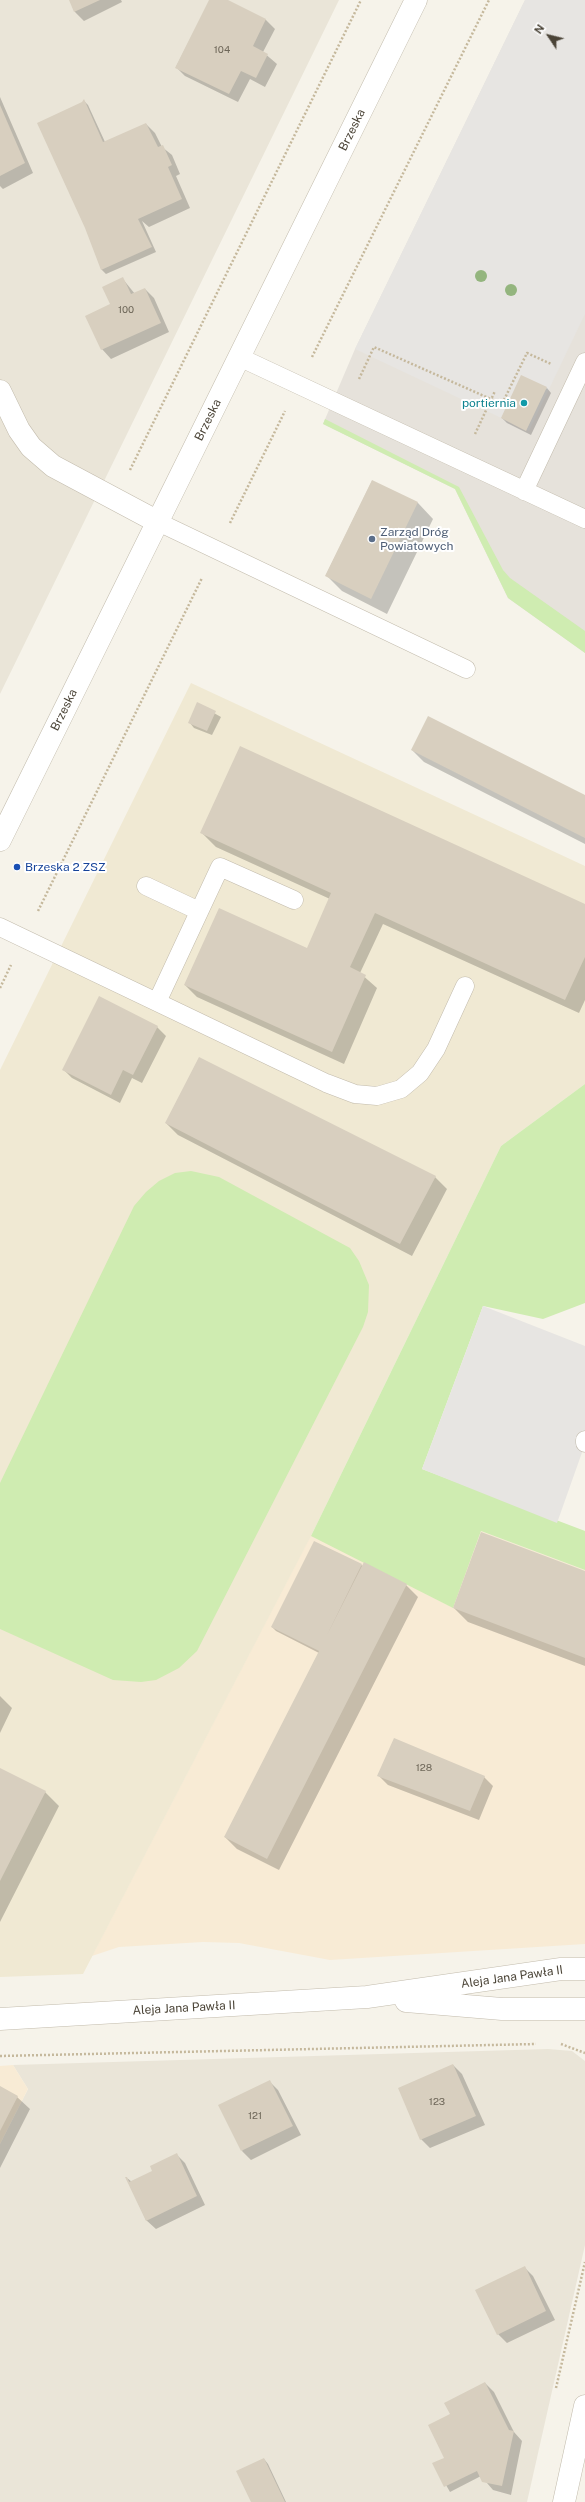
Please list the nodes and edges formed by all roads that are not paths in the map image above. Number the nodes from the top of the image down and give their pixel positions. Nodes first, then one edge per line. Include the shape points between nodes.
1 (416, 0) edge
2 (239, 357) junction
3 (585, 362) edge
4 (0, 391) edge
5 (524, 490) junction
6 (585, 519) edge
7 (158, 522) junction
8 (466, 669) dead end
9 (0, 840) edge
10 (146, 886) dead end
11 (294, 900) dead end
12 (199, 911) junction
13 (0, 927) edge
14 (465, 986) dead end
15 (157, 1002) junction
16 (585, 1440) edge
17 (585, 1444) edge
18 (585, 1968) edge
19 (367, 1997) junction
20 (585, 2009) edge
21 (0, 2019) edge
22 (585, 2406) edge
23 (564, 2502) edge

1 - 2 street, Brzeska
2 - 5 lane
2 - 7 street, Brzeska
3 - 5 lane
4 - 7 street via 19,430 31,447 53,466
5 - 6 lane
7 - 8 lane
7 - 9 street, Brzeska
10 - 12 lane
11 - 12 lane via 220,866
12 - 15 lane
13 - 15 lane
14 - 15 lane via 436,1049 420,1073 401,1089 377,1096 355,1094 326,1083
16 - 17 lane
18 - 19 street, Aleja Jana Pawła II via 561,1969
19 - 20 street, Aleja Jana Pawła II via 502,2009
19 - 21 street, Aleja Jana Pawła II
22 - 23 street

